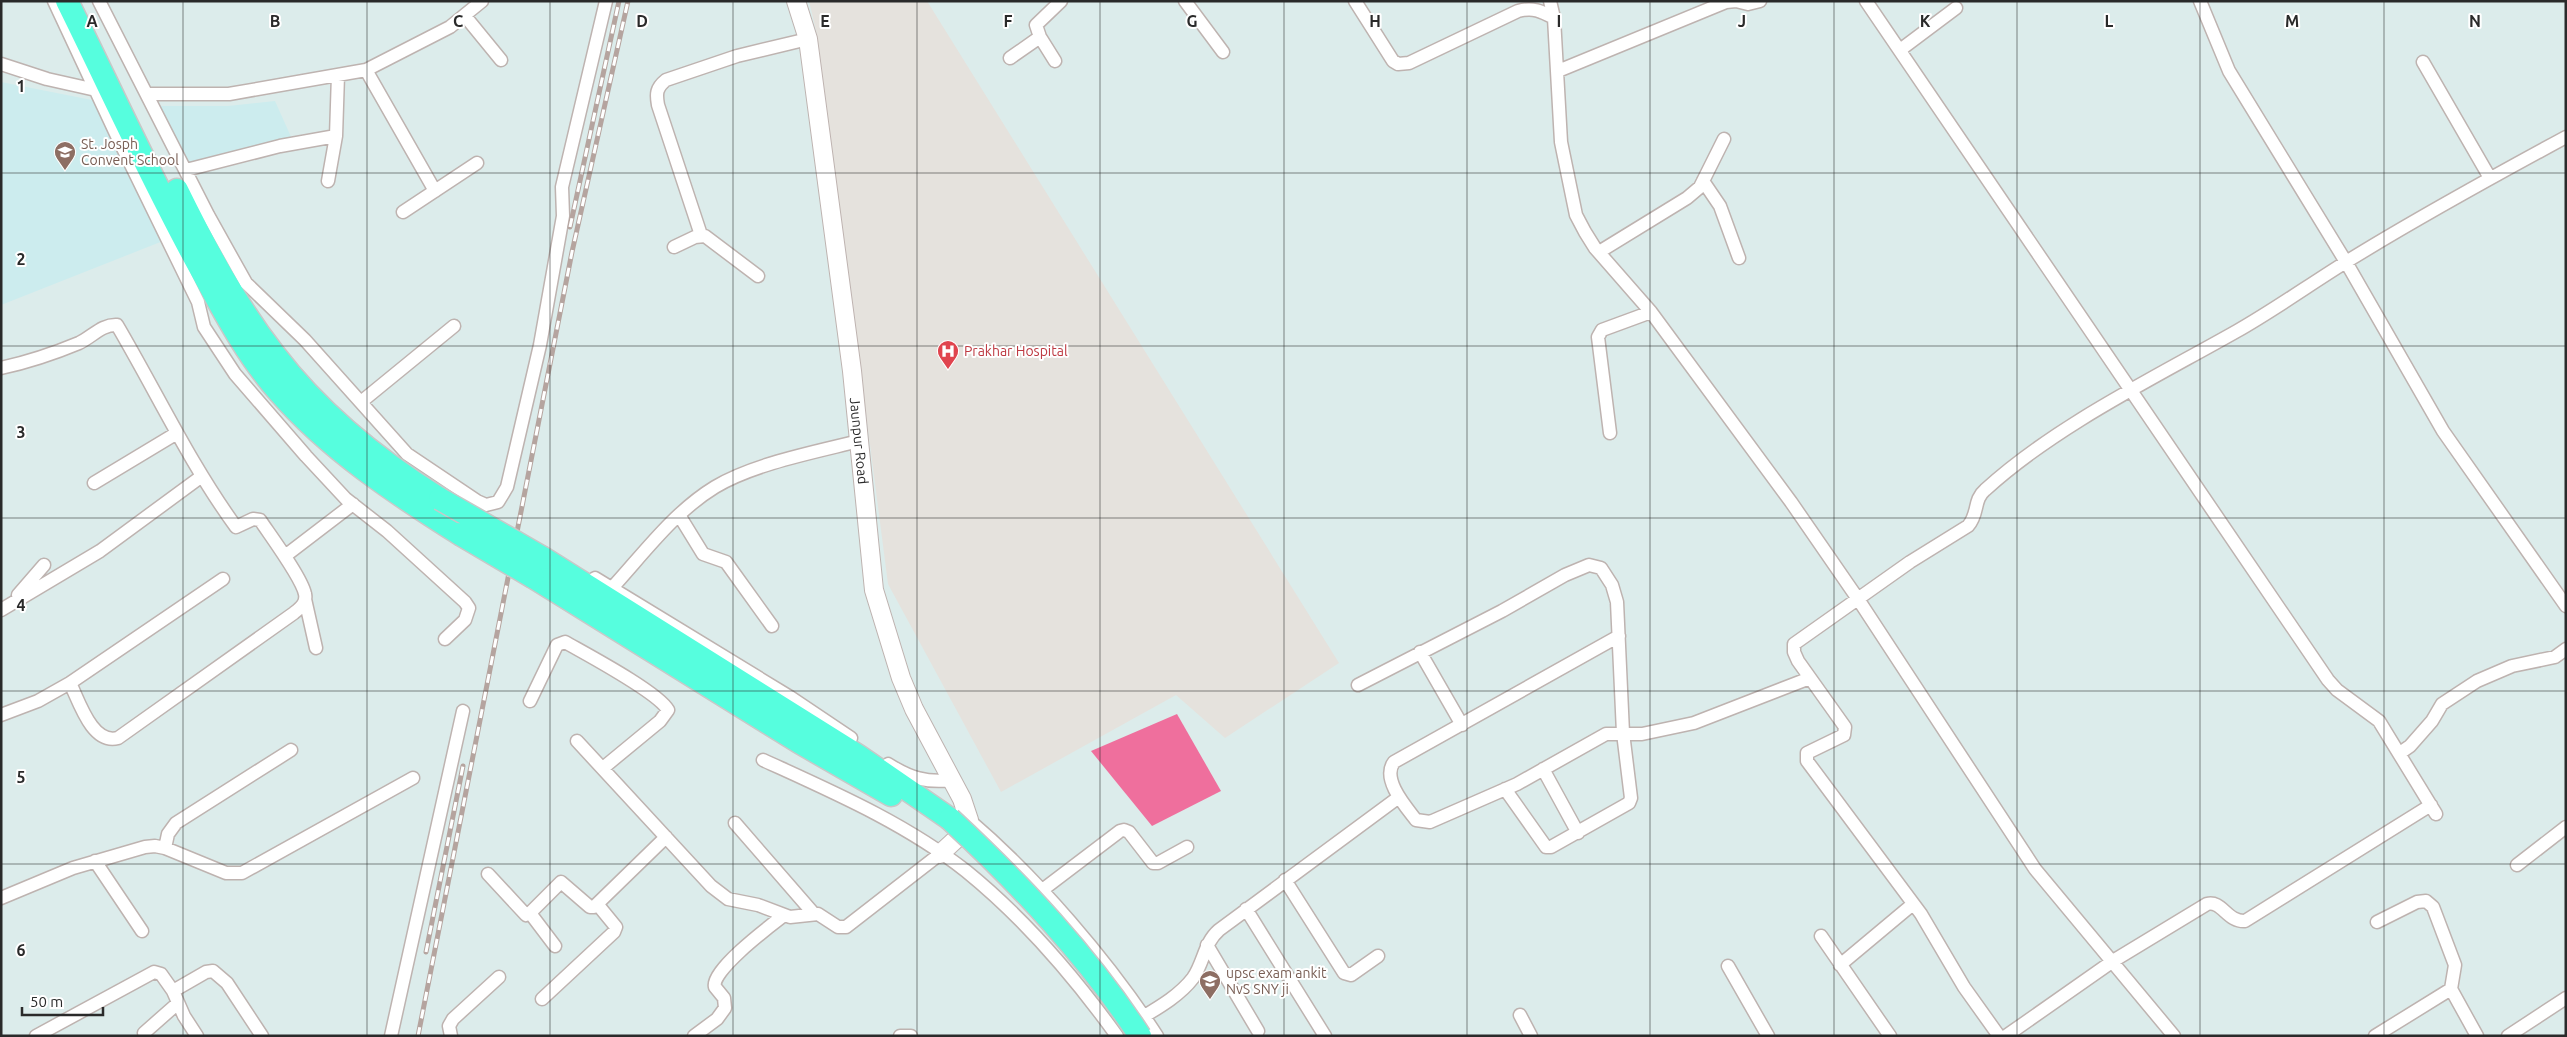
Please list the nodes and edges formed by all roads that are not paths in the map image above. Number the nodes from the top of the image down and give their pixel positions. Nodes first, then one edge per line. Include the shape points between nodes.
1 (54, 1) edge
2 (67, 1) edge
3 (482, 1) edge
4 (606, 1) edge
5 (796, 1) edge
6 (1062, 1) edge
7 (1185, 1) edge
8 (1355, 1) edge
9 (1550, 1) edge
10 (1736, 1) edge
11 (1760, 1) edge
12 (1866, 1) edge
13 (2200, 1) edge
14 (1956, 8) dead end
15 (88, 10) edge
16 (465, 16) junction
17 (1554, 18) junction
18 (1040, 37) junction
19 (808, 38) junction
20 (1900, 50) junction
21 (1223, 52) dead end
22 (1010, 58) dead end
23 (501, 60) dead end
24 (1055, 61) dead end
25 (2424, 62) dead end
26 (1, 64) edge
27 (366, 70) junction
28 (1558, 71) junction
29 (338, 75) junction
30 (96, 90) junction
31 (147, 94) junction
32 (336, 136) junction
33 (2566, 137) edge
34 (1724, 140) dead end
35 (477, 163) dead end
36 (186, 170) junction
37 (2490, 178) junction
38 (328, 181) dead end
39 (1703, 181) junction
40 (435, 191) junction
41 (402, 212) dead end
42 (701, 235) junction
43 (674, 247) dead end
44 (1599, 252) junction
45 (1740, 258) dead end
46 (2346, 262) junction
47 (758, 276) dead end
48 (1651, 312) junction
49 (454, 326) dead end
50 (1, 368) edge
51 (2132, 389) junction
52 (361, 402) junction
53 (178, 433) junction
54 (1610, 433) dead end
55 (859, 441) junction
56 (202, 476) junction
57 (94, 483) dead end
58 (353, 504) junction
59 (679, 515) junction
60 (284, 556) junction
61 (542, 561) junction
62 (44, 565) dead end
63 (223, 579) dead end
64 (612, 588) junction
65 (305, 599) junction
66 (1858, 599) junction
67 (2566, 606) edge
68 (3, 609) edge
69 (772, 626) dead end
70 (1619, 636) junction
71 (445, 639) dead end
72 (316, 648) dead end
73 (2566, 649) edge
74 (1420, 652) junction
75 (1810, 678) junction
76 (70, 683) junction
77 (1358, 685) dead end
78 (530, 701) dead end
79 (463, 712) dead end
80 (1, 715) edge
81 (1462, 724) junction
82 (1623, 733) junction
83 (577, 741) dead end
84 (291, 750) dead end
85 (2400, 753) junction
86 (763, 760) dead end
87 (603, 768) junction
88 (1543, 769) junction
89 (413, 778) dead end
90 (952, 780) junction
91 (1506, 789) junction
92 (1399, 797) junction
93 (735, 823) dead end
94 (954, 823) junction
95 (2566, 827) edge
96 (1578, 833) junction
97 (666, 837) junction
98 (1187, 847) dead end
99 (165, 848) junction
100 (940, 854) junction
101 (95, 861) junction
102 (2517, 865) dead end
103 (488, 874) dead end
104 (1285, 880) junction
105 (1040, 892) junction
106 (1, 898) edge
107 (1913, 904) junction
108 (598, 905) junction
109 (1246, 909) junction
110 (530, 913) junction
111 (814, 914) junction
112 (783, 916) junction
113 (2377, 922) dead end
114 (142, 931) dead end
115 (1821, 936) dead end
116 (1207, 945) junction
117 (555, 946) dead end
118 (1378, 956) dead end
119 (2114, 962) junction
120 (1840, 965) junction
121 (1728, 966) dead end
122 (499, 977) dead end
123 (2451, 989) junction
124 (173, 990) junction
125 (2566, 998) edge
126 (542, 999) dead end
127 (178, 1003) junction
128 (1520, 1015) dead end
129 (1142, 1026) edge
130 (1258, 1031) dead end
131 (144, 1033) dead end
132 (1118, 1035) edge
133 (36, 1036) edge
134 (197, 1036) edge
135 (262, 1036) edge
136 (391, 1036) edge
137 (450, 1036) edge
138 (694, 1036) edge
139 (900, 1036) edge
140 (911, 1036) edge
141 (1157, 1036) edge
142 (1325, 1036) edge
143 (1531, 1036) edge
144 (1768, 1036) edge
145 (1890, 1036) edge
146 (1999, 1036) edge
147 (2006, 1036) edge
148 (2174, 1036) edge
149 (2375, 1036) edge
150 (2478, 1036) edge
151 (2508, 1036) edge

1 - 30 street
2 - 15 highway
3 - 16 street
4 - 52 street via 562,187 563,216 540,345 504,495 493,504 476,501 407,454
5 - 19 street, Jaunpur Road
6 - 18 street via 1036,25
7 - 21 street
8 - 17 street via 1398,64 1409,63 1518,11 1530,8
9 - 17 street
10 - 11 street via 1748,4
10 - 28 street via 1726,2
12 - 20 street
13 - 46 street via 2229,71
14 - 20 street
15 - 31 street
15 - 61 highway, bridge via 193,223 274,355 342,428 379,458
15 - 61 highway, bridge via 182,236 220,304 279,392 354,462 397,495 460,534
16 - 23 street
16 - 27 street
17 - 28 street
18 - 22 street
18 - 24 street
19 - 42 street via 736,56 659,85 656,94 658,105
19 - 55 street, Jaunpur Road
20 - 51 street
25 - 37 street
26 - 30 street
27 - 29 street
27 - 40 street
28 - 44 street via 1561,142 1569,185 1576,215
29 - 31 street via 228,94
29 - 32 street
30 - 58 street via 198,302 204,327 235,374 306,456
31 - 36 street
32 - 36 street via 280,146
32 - 38 street
33 - 37 street
34 - 39 street
35 - 40 street
36 - 52 street via 246,283 306,340
37 - 46 street
39 - 44 street via 1687,198
39 - 45 street via 1720,206
40 - 41 street
42 - 43 street
42 - 47 street
44 - 48 street
46 - 51 street via 2239,330
46 - 67 street via 2443,431
48 - 54 street via 1602,330 1598,337
48 - 66 street
49 - 52 street
50 - 53 street via 81,342 103,328 117,325
51 - 66 street via 2002,475 1979,496 1976,513 1968,526
51 - 85 street via 2328,680 2379,721
53 - 56 street
53 - 57 street
55 - 59 street via 742,473 715,487
55 - 90 street, Jaunpur Road via 874,590 901,678
56 - 60 street via 236,527 253,519 260,520
56 - 68 street via 100,550
58 - 60 street
58 - 71 street via 460,596 469,608 465,620
59 - 64 street
59 - 69 street via 703,554 726,562
60 - 65 street via 306,593
61 - 64 street
61 - 94 highway via 790,737 893,796
62 - 68 street
63 - 76 street
64 - 90 street via 790,697 901,772 931,782
65 - 72 street
65 - 76 street via 294,613 118,738 110,740 93,728
66 - 75 street via 1794,644 1794,652
66 - 119 street via 2034,869
70 - 74 street via 1617,602 1612,585 1601,568 1589,565
70 - 81 street
70 - 82 street
73 - 85 street via 2555,657 2512,666 2477,681 2442,704 2432,721
74 - 77 street
74 - 81 street
75 - 82 street via 1694,723 1642,734
75 - 107 street via 1846,732 1807,753 1807,761
76 - 80 street via 38,701
78 - 87 street via 557,644 565,642 666,705 668,710 660,721
79 - 136 street
81 - 92 street via 1394,762 1390,774
82 - 88 street via 1606,734
82 - 96 street via 1630,803
83 - 87 street
84 - 99 street via 176,822 168,834
85 - 119 street via 2434,810 2245,921 2232,919 2217,904 2207,904
86 - 100 street via 882,817
87 - 97 street
88 - 91 street
88 - 96 street
89 - 99 street via 242,872 226,873
90 - 94 street, Jaunpur Road via 967,809
91 - 92 street via 1422,823 1416,820
91 - 96 street via 1546,848
92 - 104 street
93 - 111 street
94 - 100 street via 967,829
94 - 105 street
94 - 129 highway, bridge via 993,859 1065,936
94 - 132 highway via 966,850 1028,915
95 - 102 street
97 - 108 street
97 - 112 street via 721,896 765,907
98 - 105 street via 1153,863 1129,832 1120,831
99 - 101 street via 145,846
100 - 111 street via 846,927 838,927 823,916
100 - 132 street via 993,894 1032,932
101 - 106 street
101 - 114 street
103 - 110 street via 522,913
104 - 109 street
104 - 118 street via 1344,973 1351,975
105 - 129 street via 1091,947
107 - 120 street
107 - 146 street via 1964,987
108 - 110 street via 590,907 561,882
108 - 126 street via 614,922 614,932
109 - 116 street via 1212,936
109 - 142 street
110 - 117 street
111 - 112 street
112 - 138 street via 739,953 715,979 715,987 724,998 725,1008
113 - 123 street via 2417,902 2430,903 2454,958
115 - 120 street
116 - 129 street via 1199,968 1185,987
116 - 130 street
119 - 147 street
119 - 148 street
120 - 145 street
121 - 144 street
122 - 137 street via 453,1019 449,1026
123 - 149 street
123 - 150 street
124 - 127 street
124 - 133 street via 161,974 154,972
124 - 135 street via 213,971 227,983
125 - 151 street
127 - 131 street
127 - 134 street
128 - 143 street
129 - 132 street
129 - 141 street
139 - 140 street

